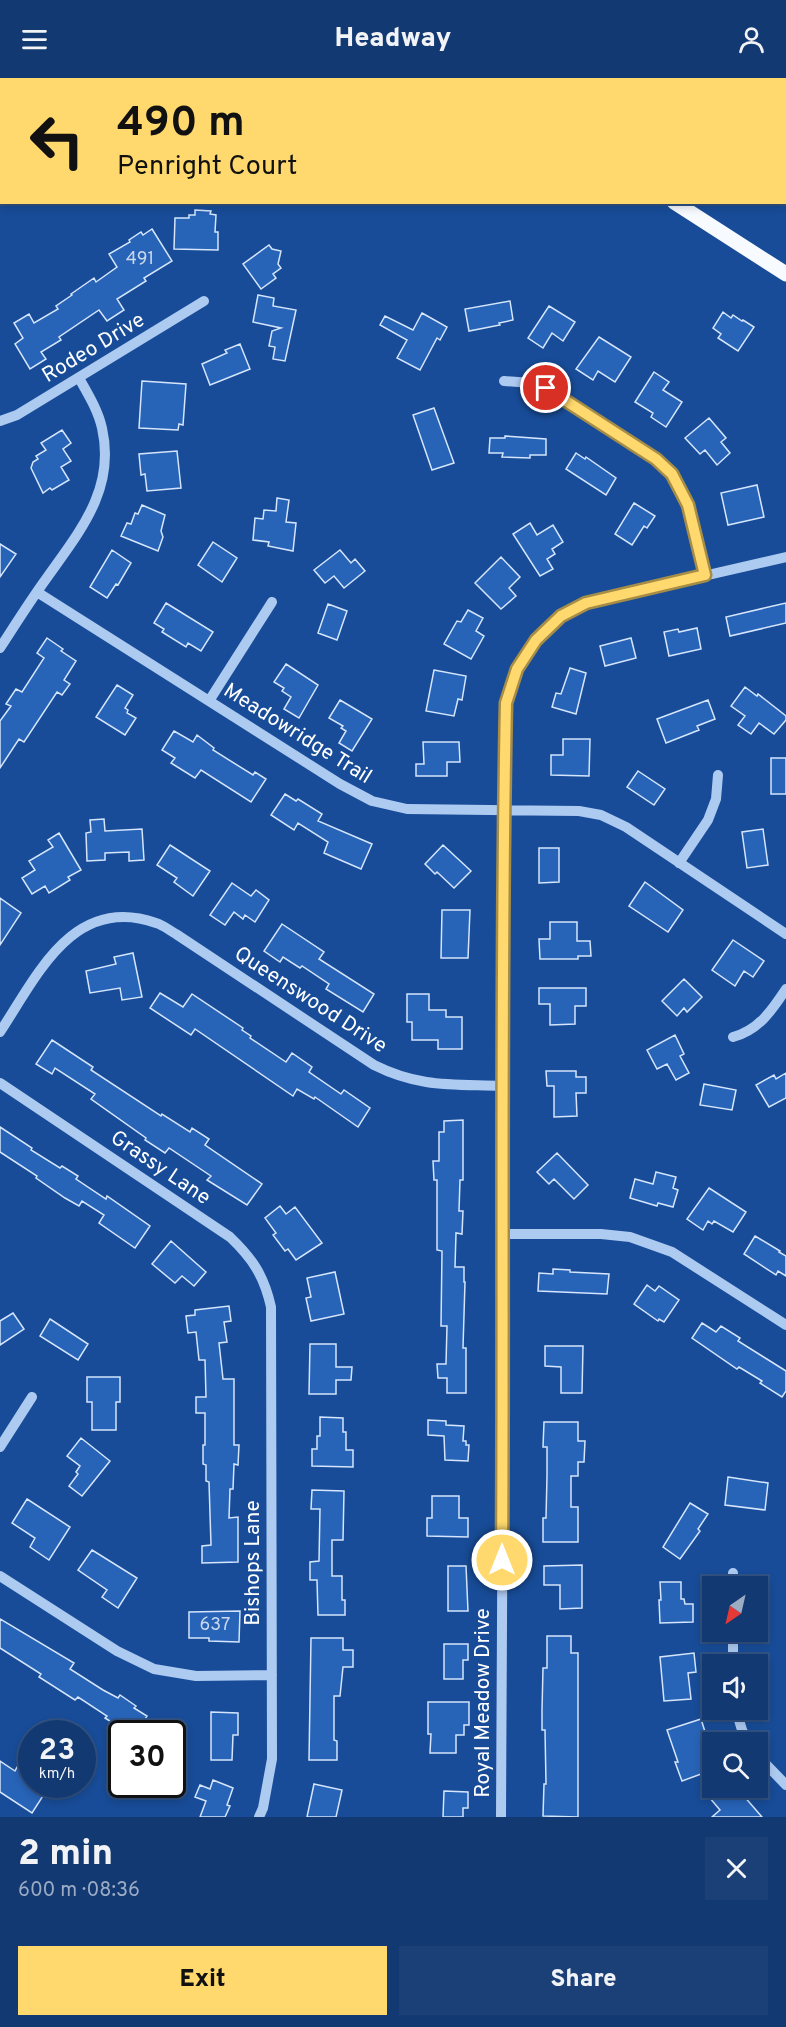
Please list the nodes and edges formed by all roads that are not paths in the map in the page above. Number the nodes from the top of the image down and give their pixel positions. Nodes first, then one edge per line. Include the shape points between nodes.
1 (677, 204) edge
2 (786, 274) edge
3 (204, 301) dead end
4 (79, 378) junction
5 (504, 381) dead end
6 (0, 421) edge
7 (786, 557) edge
8 (705, 575) junction
9 (37, 592) junction
10 (272, 602) dead end
11 (0, 648) edge
12 (209, 701) junction
13 (718, 775) dead end
14 (504, 811) junction
15 (679, 863) junction
16 (786, 934) edge
17 (786, 989) edge
18 (0, 1032) edge
19 (734, 1037) dead end
20 (0, 1083) edge
21 (502, 1086) junction
22 (504, 1234) junction
23 (272, 1307) joint
24 (786, 1325) edge
25 (33, 1397) dead end
26 (0, 1447) edge
27 (0, 1576) edge
28 (272, 1675) junction
29 (768, 1766) edge
30 (786, 1785) edge
31 (259, 1817) edge
32 (501, 1817) edge

1 - 2 main road
3 - 4 street, Rodeo Drive
4 - 6 street, Rodeo Drive via 17,416
4 - 9 street via 102,428 104,477 89,517
5 - 8 street via 546,388 656,459 672,474 688,505
7 - 8 street, Royal Meadow Drive
8 - 14 street, Royal Meadow Drive via 586,603 561,616 536,640 517,669 506,703
9 - 11 street
9 - 12 street, Meadowridge Trail
10 - 12 street
12 - 14 street, Meadowridge Trail via 372,801 406,809
13 - 15 street via 716,799 708,820
14 - 15 street, Meadowridge Trail via 579,811 601,815
14 - 21 street, Royal Meadow Drive
15 - 16 street, Meadowridge Trail
17 - 19 street via 753,1029
18 - 21 street, Queenswood Drive via 58,946 81,929 107,919 136,918 164,926 394,1075 430,1084
20 - 23 street, Grassy Lane via 230,1237 258,1269
21 - 22 street, Royal Meadow Drive
22 - 24 street via 630,1237 672,1252
22 - 32 street, Royal Meadow Drive
23 - 28 street, Bishops Lane
25 - 26 street
27 - 28 street via 117,1651 154,1669 195,1676
28 - 31 street, Bishops Lane via 272,1759
29 - 30 street

